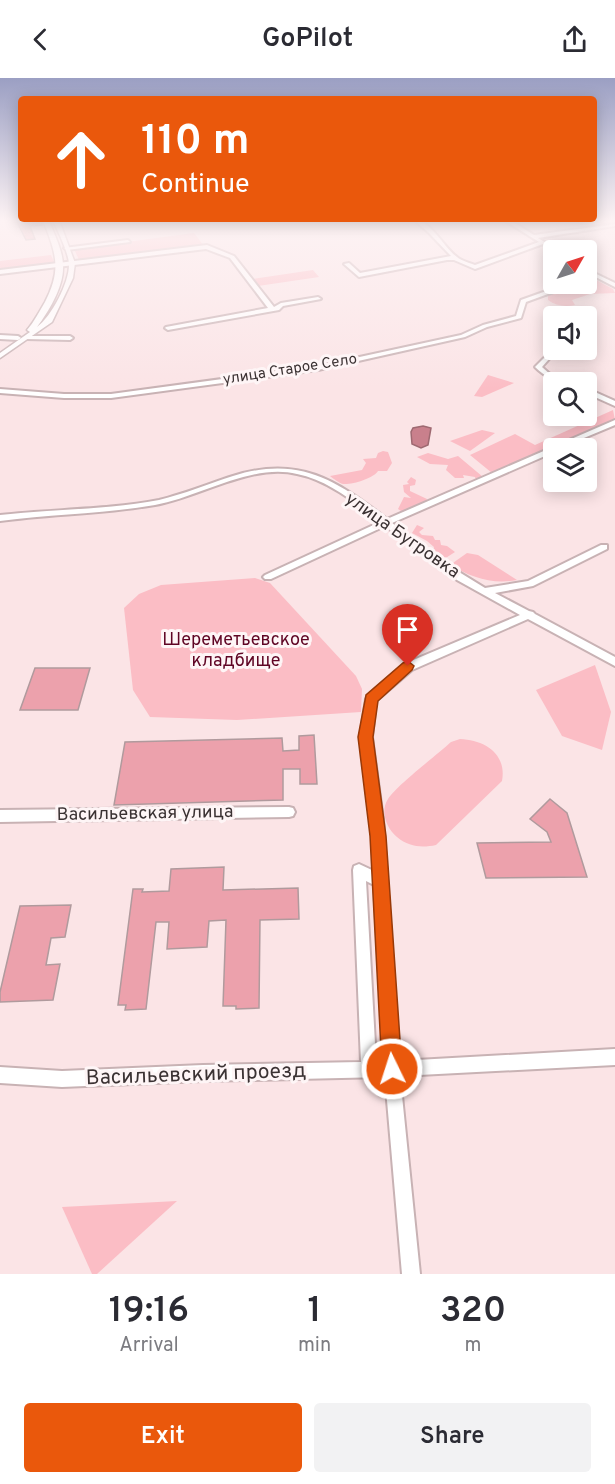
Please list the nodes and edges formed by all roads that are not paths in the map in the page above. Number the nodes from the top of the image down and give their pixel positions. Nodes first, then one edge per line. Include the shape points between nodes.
1 (60, 276) edge
2 (70, 276) edge
3 (246, 276) edge
4 (597, 276) edge
5 (615, 285) edge
6 (543, 294) edge
7 (318, 298) dead end
8 (272, 309) junction
9 (168, 328) dead end
10 (0, 337) edge
11 (18, 338) junction
12 (28, 338) junction
13 (70, 338) dead end
14 (0, 349) edge
15 (0, 356) edge
16 (545, 360) edge
17 (544, 372) edge
18 (0, 391) edge
19 (597, 395) edge
20 (615, 404) edge
21 (615, 422) edge
22 (579, 438) edge
23 (543, 454) edge
24 (0, 518) edge
25 (387, 522) junction
26 (604, 547) dead end
27 (268, 577) dead end
28 (485, 591) junction
29 (530, 614) junction
30 (615, 662) edge
31 (290, 812) dead end
32 (0, 816) edge
33 (381, 882) junction
34 (615, 1057) edge
35 (392, 1069) junction
36 (369, 1070) junction
37 (0, 1075) edge
38 (411, 1274) edge

1 - 11 main road via 38,324
2 - 12 main road via 55,313
3 - 8 street
4 - 5 street
6 - 18 street, улица Старое Село via 523,301 519,317 463,336 318,368 111,396
7 - 8 street
8 - 9 street
10 - 11 street
11 - 14 main road
12 - 13 street
12 - 15 main road
16 - 17 street via 538,367
19 - 20 street
21 - 22 street
23 - 25 street
24 - 25 street, улица Бугровка via 160,502 256,472 278,469 317,478
25 - 27 street
25 - 28 street, улица Бугровка via 441,566
26 - 28 street via 530,584
28 - 29 street, улица Бугровка
29 - 30 street, улица Бугровка
29 - 33 street via 408,666 371,699 366,737
31 - 32 street, Васильевская улица
33 - 35 street
33 - 36 street via 359,870
34 - 35 street, Васильевский проезд
35 - 36 street, Васильевский проезд
35 - 38 street
36 - 37 street, Васильевский проезд via 62,1079

